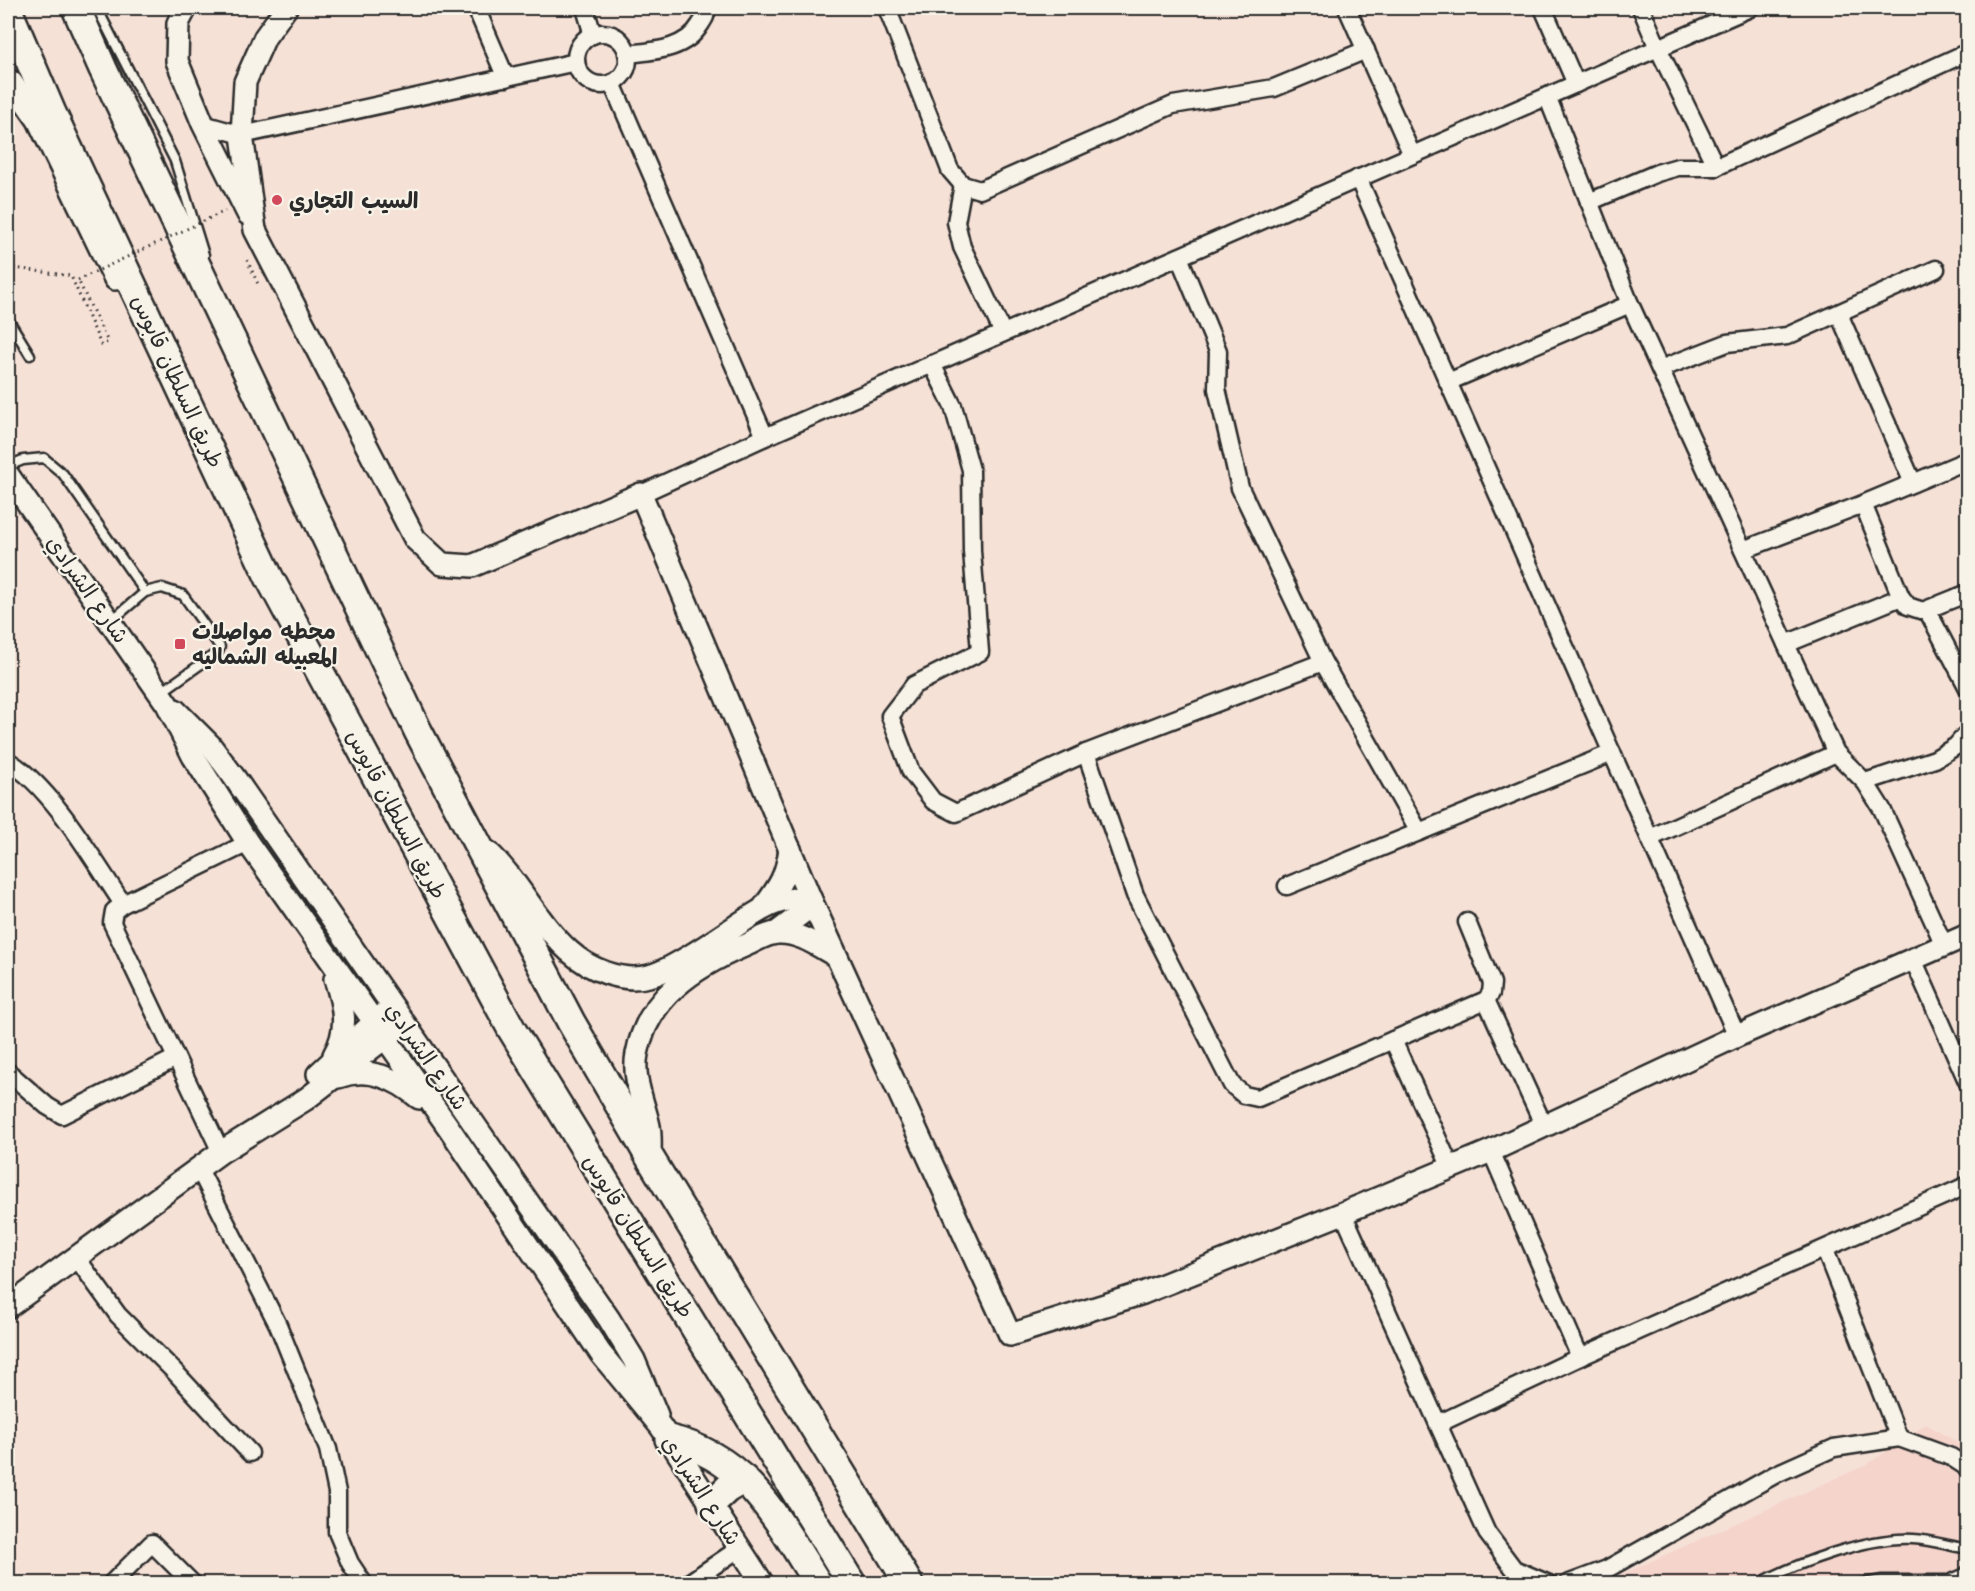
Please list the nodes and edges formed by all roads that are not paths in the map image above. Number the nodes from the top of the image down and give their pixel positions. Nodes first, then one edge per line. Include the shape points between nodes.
1 (76, 8) edge
2 (97, 8) edge
3 (186, 8) edge
4 (286, 8) edge
5 (476, 8) edge
6 (585, 8) edge
7 (706, 8) edge
8 (887, 8) edge
9 (1347, 8) edge
10 (1543, 8) edge
11 (1641, 8) edge
12 (1750, 8) edge
13 (8, 10) edge
14 (593, 35) junction
15 (1658, 48) junction
16 (1366, 50) junction
17 (1968, 52) edge
18 (627, 54) junction
19 (576, 62) junction
20 (506, 78) junction
21 (8, 80) edge
22 (612, 83) junction
23 (1576, 84) junction
24 (1547, 96) junction
25 (202, 124) junction
26 (242, 135) junction
27 (1412, 155) junction
28 (1716, 167) junction
29 (1358, 178) junction
30 (963, 185) junction
31 (1589, 202) junction
32 (255, 230) junction
33 (1179, 257) junction
34 (1936, 269) dead end
35 (1630, 304) junction
36 (217, 308) junction
37 (1839, 314) junction
38 (8, 319) edge
39 (1003, 333) junction
40 (30, 355) dead end
41 (932, 364) junction
42 (1660, 369) junction
43 (1448, 382) junction
44 (193, 413) junction
45 (765, 437) junction
46 (1968, 460) edge
47 (8, 466) edge
48 (8, 475) edge
49 (1913, 483) junction
50 (641, 494) junction
51 (1863, 504) junction
52 (1743, 550) junction
53 (145, 592) junction
54 (1968, 593) edge
55 (1901, 597) junction
56 (1927, 610) junction
57 (111, 622) junction
58 (1786, 644) junction
59 (1323, 662) junction
60 (1968, 688) edge
61 (164, 699) junction
62 (1968, 732) edge
63 (1086, 753) junction
64 (1612, 753) junction
65 (1836, 753) junction
66 (8, 761) edge
67 (1865, 782) junction
68 (1419, 832) junction
69 (1650, 838) junction
70 (474, 839) junction
71 (248, 843) junction
72 (790, 849) junction
73 (1287, 886) dead end
74 (811, 900) junction
75 (123, 904) junction
76 (764, 907) junction
77 (1467, 922) dead end
78 (776, 933) junction
79 (1968, 935) edge
80 (1944, 945) junction
81 (323, 951) junction
82 (836, 956) junction
83 (1913, 959) junction
84 (1486, 1000) junction
85 (398, 1014) junction
86 (379, 1031) junction
87 (1737, 1036) junction
88 (1393, 1040) junction
89 (176, 1058) junction
90 (8, 1072) edge
91 (329, 1073) junction
92 (1968, 1083) edge
93 (1544, 1126) junction
94 (449, 1128) junction
95 (1491, 1151) junction
96 (221, 1152) junction
97 (650, 1158) junction
98 (199, 1168) junction
99 (1451, 1168) junction
100 (1968, 1185) edge
101 (1344, 1213) junction
102 (1825, 1250) junction
103 (76, 1257) junction
104 (8, 1307) edge
105 (1580, 1357) junction
106 (1438, 1424) junction
107 (665, 1433) junction
108 (1899, 1438) junction
109 (250, 1453) dead end
110 (1968, 1468) edge
111 (744, 1479) junction
112 (712, 1503) junction
113 (740, 1548) junction
114 (1968, 1549) edge
115 (1968, 1569) edge
116 (1540, 1582) edge
117 (111, 1584) edge
118 (194, 1584) edge
119 (364, 1584) edge
120 (687, 1584) edge
121 (763, 1584) edge
122 (818, 1584) edge
123 (852, 1584) edge
124 (909, 1584) edge
125 (1567, 1584) edge
126 (1758, 1584) edge
127 (1859, 1584) edge

1 - 36 highway
2 - 36 lane via 175,161
3 - 25 street via 178,23 177,60
4 - 26 street via 265,37 245,82
5 - 20 street
6 - 14 street
7 - 18 street via 696,32 685,41 665,50
8 - 30 street via 950,170
9 - 16 street
10 - 23 street
11 - 15 street
12 - 15 street
13 - 44 highway, طريق السلطان قابوس
14 - 18 street via 615,37
14 - 19 street via 584,41
15 - 23 street
15 - 28 street
16 - 27 street
16 - 30 street via 1274,88 1173,105 980,190
17 - 28 street
18 - 22 street via 625,72
19 - 20 street
19 - 22 street via 579,71 593,83
20 - 26 street
21 - 44 street via 38,120 164,381
22 - 45 street
23 - 24 street
24 - 27 street
24 - 31 street
25 - 26 street
25 - 32 street
26 - 32 street
27 - 29 street
28 - 31 street via 1678,167
29 - 33 street
29 - 43 street
30 - 39 street via 956,222 962,247
31 - 35 street
32 - 50 street via 415,539 442,564 472,566
33 - 39 street
33 - 59 street via 1218,351 1217,389 1240,488
34 - 37 street
35 - 42 street
35 - 43 street
36 - 70 highway
37 - 42 street via 1787,336 1727,343
37 - 49 street
38 - 40 lane
39 - 41 street
41 - 45 street
41 - 63 street via 953,406 971,470 972,551 980,652 914,685 890,716 911,772 933,801 956,813
42 - 52 street
43 - 64 street
44 - 123 highway, طريق السلطان قابوس via 269,577 512,1030
45 - 50 street
46 - 49 street
47 - 53 lane via 44,458 63,474
48 - 57 street, شارع الشرادي
49 - 51 street
50 - 72 street
51 - 52 street
51 - 55 street
52 - 58 street
53 - 57 lane
53 - 61 lane via 162,588 183,595 220,647
54 - 56 street
55 - 56 street via 1915,610
55 - 58 street
56 - 60 street
57 - 61 street, شارع الشرادي
58 - 65 street
59 - 63 street
59 - 68 street
61 - 71 street, شارع الشرادي via 193,756
61 - 85 street, شارع الشرادي via 222,761
62 - 67 street via 1956,746 1935,759
63 - 88 street via 1135,895 1232,1085 1244,1095 1258,1098
64 - 68 street
64 - 69 street
65 - 67 street
65 - 69 street
66 - 75 street via 19,767 59,809
67 - 80 street via 1882,809
68 - 73 street
69 - 87 street
70 - 76 street via 502,866 569,951 607,974 631,978 666,969
70 - 97 highway
71 - 75 street
71 - 81 street, شارع الشرادي
72 - 74 street
72 - 76 street via 782,883
74 - 76 street via 797,897
74 - 78 street via 805,911
74 - 82 street
75 - 89 street via 114,912 112,923
77 - 84 street via 1492,983
78 - 82 street via 801,936
78 - 97 street via 729,953 680,981 651,1014 636,1057 639,1090 649,1127
79 - 80 street
80 - 83 street
81 - 86 street, شارع الشرادي
81 - 91 street via 345,1016
82 - 101 street via 1010,1335 1143,1293
83 - 87 street
83 - 92 street
84 - 88 street
84 - 93 street
85 - 86 street
85 - 107 street, شارع الشرادي via 609,1319 645,1382
86 - 91 street
86 - 94 street, شارع الشرادي
87 - 93 street
88 - 99 street
89 - 90 street via 62,1115
89 - 96 street
91 - 94 street via 362,1072 392,1079
91 - 96 street via 278,1115
93 - 95 street
94 - 107 street, شارع الشرادي via 594,1345
95 - 99 street
95 - 105 street
96 - 98 street
97 - 124 highway
98 - 103 street
98 - 119 street via 278,1325 324,1438 337,1492 336,1532
99 - 101 street
100 - 102 street
101 - 106 street
102 - 105 street
102 - 108 street
103 - 104 street
103 - 109 street via 118,1315
105 - 106 street
106 - 116 street via 1487,1533 1514,1569
107 - 111 highway via 717,1457
107 - 112 street, شارع الشرادي
108 - 110 street via 1951,1457
108 - 125 street via 1834,1448 1776,1474 1607,1569
111 - 112 highway
111 - 122 highway via 771,1510
112 - 113 street, شارع الشرادي
113 - 120 street
113 - 121 street, شارع الشرادي
114 - 126 lane via 1912,1539 1881,1542 1832,1553
115 - 127 lane via 1949,1580
117 - 118 street via 152,1543

